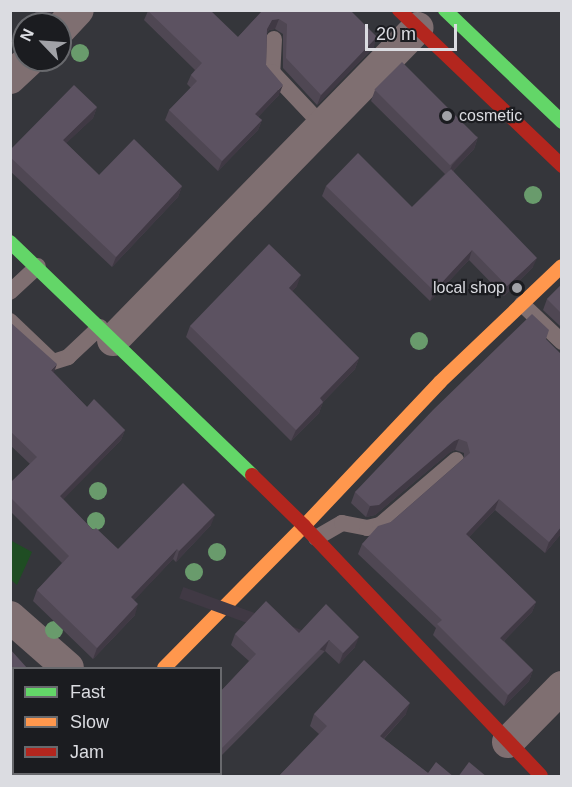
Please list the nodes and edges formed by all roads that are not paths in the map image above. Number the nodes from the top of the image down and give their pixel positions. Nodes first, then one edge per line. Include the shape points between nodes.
1 (446, 11) edge
2 (408, 19) edge
3 (274, 39) dead end
4 (561, 122) edge
5 (322, 125) junction
6 (561, 166) edge
7 (10, 242) edge
8 (38, 266) junction
9 (561, 266) edge
10 (10, 292) edge
11 (522, 304) junction
12 (10, 321) edge
13 (106, 333) junction
14 (561, 342) edge
15 (456, 460) edge
16 (310, 532) junction
17 (10, 617) edge
18 (66, 667) edge
19 (166, 667) edge
20 (561, 687) edge
21 (508, 742) junction
22 (541, 777) edge

1 - 4 street
2 - 5 street
2 - 6 street
3 - 5 lane via 272,72
5 - 13 street
7 - 8 street
8 - 10 lane
8 - 13 street
9 - 11 street
11 - 14 lane
11 - 16 street via 440,382
12 - 13 lane via 53,362
13 - 16 street
15 - 16 lane via 380,525 367,528 342,523
16 - 19 street
16 - 21 street
17 - 18 street
20 - 21 street
21 - 22 street

